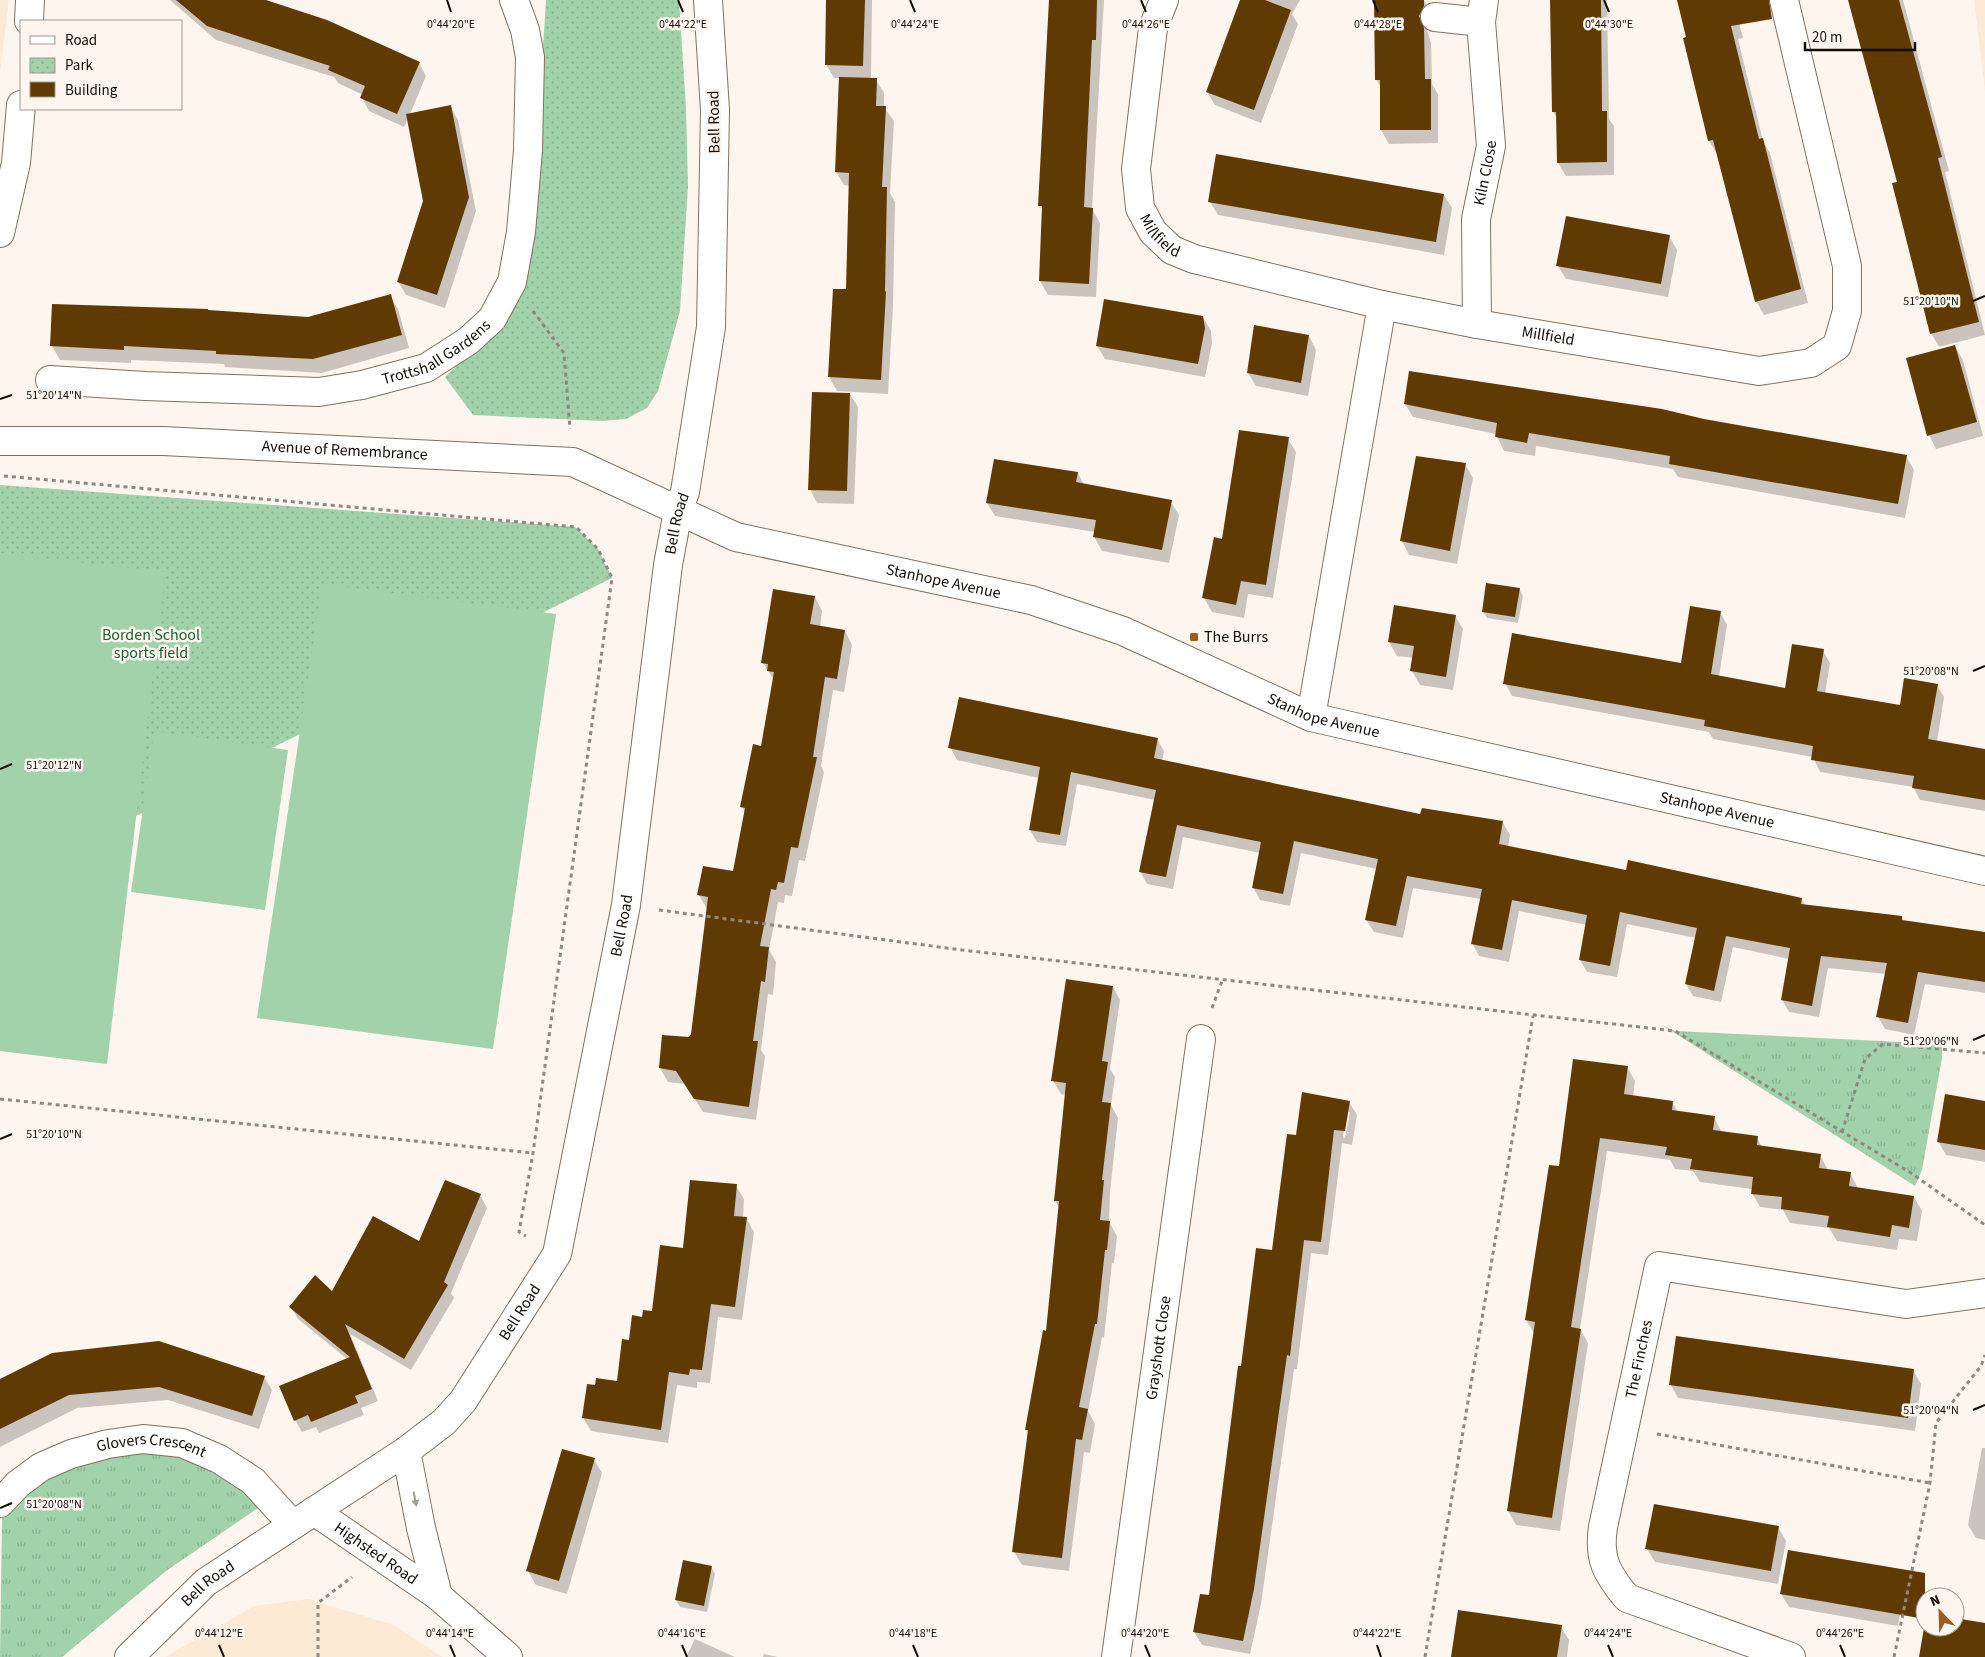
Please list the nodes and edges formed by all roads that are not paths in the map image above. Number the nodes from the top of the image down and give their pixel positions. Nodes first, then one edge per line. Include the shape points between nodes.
1 (30, 0) edge
2 (514, 0) edge
3 (708, 0) edge
4 (1164, 0) edge
5 (1784, 0) edge
6 (1483, 11) edge
7 (1435, 17) dead end
8 (29, 20) edge
9 (21, 110) edge
10 (0, 233) edge
11 (1382, 305) junction
12 (1477, 324) junction
13 (50, 380) dead end
14 (0, 441) edge
15 (678, 511) junction
16 (1311, 718) junction
17 (1985, 870) edge
18 (1201, 1039) dead end
19 (1985, 1293) edge
20 (406, 1451) junction
21 (0, 1503) edge
22 (303, 1517) junction
23 (438, 1596) junction
24 (129, 1657) edge
25 (508, 1657) edge
26 (1116, 1657) edge
27 (1791, 1657) edge

1 - 8 street
2 - 13 street, Trottshall Gardens via 530,57 528,150 521,232 512,282 492,319 468,341 426,368 362,385 319,392
3 - 15 street, Bell Road via 715,110 711,327 685,492
4 - 11 street, Millfield via 1153,28 1136,169 1140,208 1153,232 1172,250 1194,259
5 - 12 street, Millfield via 1847,266 1846,311 1837,346 1811,363 1759,371
6 - 7 street, Kiln Close
6 - 12 street, Kiln Close via 1491,146 1476,219
9 - 10 street via 16,163
11 - 12 street, Millfield
11 - 16 street
14 - 15 street, Avenue of Remembrance via 163,441 573,462
15 - 16 street, Stanhope Avenue via 736,537 1031,600 1122,631
15 - 20 street, Bell Road via 668,565 626,905 557,1254 463,1401 444,1422
16 - 17 street, Stanhope Avenue
18 - 26 street, Grayshott Close
19 - 27 street, The Finches via 1906,1304 1659,1266 1602,1536 1601,1551 1610,1578 1627,1598
20 - 22 street, Bell Road
20 -> 23 street, Highsted Road
21 - 22 street, Glovers Crescent via 41,1467 71,1454 143,1439 182,1443 219,1459
22 - 23 street, Highsted Road via 380,1557
22 - 24 street, Bell Road via 206,1582
23 - 25 street, Highsted Road

